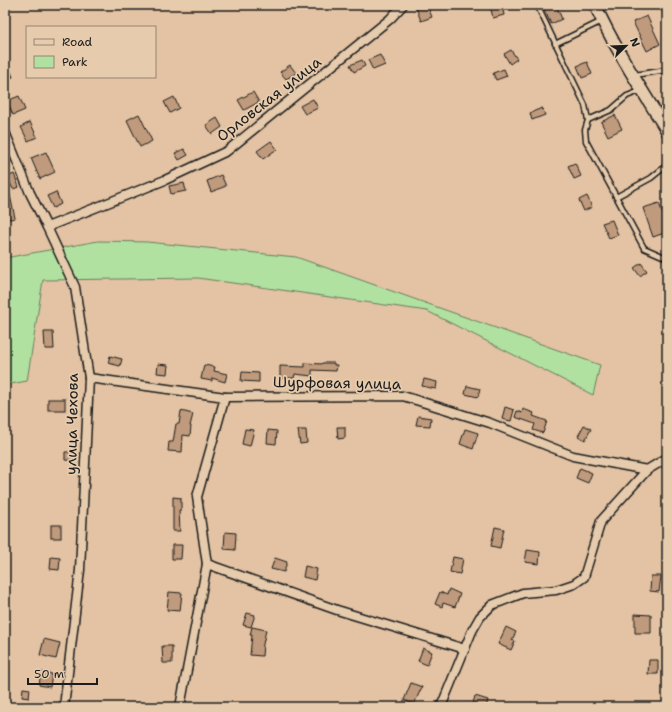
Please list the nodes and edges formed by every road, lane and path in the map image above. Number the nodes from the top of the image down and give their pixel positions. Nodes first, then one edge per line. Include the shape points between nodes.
1 (403, 5) edge
2 (537, 5) edge
3 (595, 5) edge
4 (660, 5) edge
5 (667, 11) edge
6 (602, 21) junction
7 (555, 44) junction
8 (667, 70) edge
9 (634, 75) junction
10 (642, 90) junction
11 (588, 120) junction
12 (667, 131) edge
13 (5, 132) edge
14 (667, 165) edge
15 (616, 197) junction
16 (47, 227) junction
17 (667, 258) edge
18 (89, 378) junction
19 (225, 397) junction
20 (667, 458) edge
21 (647, 470) junction
22 (207, 564) junction
23 (465, 649) junction
24 (64, 707) edge
25 (180, 707) edge
26 (441, 707) edge

1 - 16 street, Орловская улица via 390,19 227,151 165,180
2 - 7 lane
3 - 6 street
4 - 5 lane
6 - 7 lane
6 - 9 street
7 - 11 lane via 585,105
8 - 9 lane
9 - 10 street
10 - 11 lane via 627,96 611,110
10 - 12 street
11 - 15 lane via 585,130 586,141
13 - 16 street, улица Чехова
14 - 15 lane via 651,178
15 - 17 lane via 644,248
16 - 18 street, улица Чехова via 75,287
18 - 19 street, Шурфовая улица
18 - 24 street, улица Чехова via 80,570
19 - 21 street, Шурфовая улица via 403,396 490,423 573,456
19 - 22 street via 197,497
20 - 21 street
21 - 23 street via 602,521 584,577 574,584 556,590 523,593 492,605 480,617
22 - 23 street via 337,610
22 - 25 street
23 - 26 street

